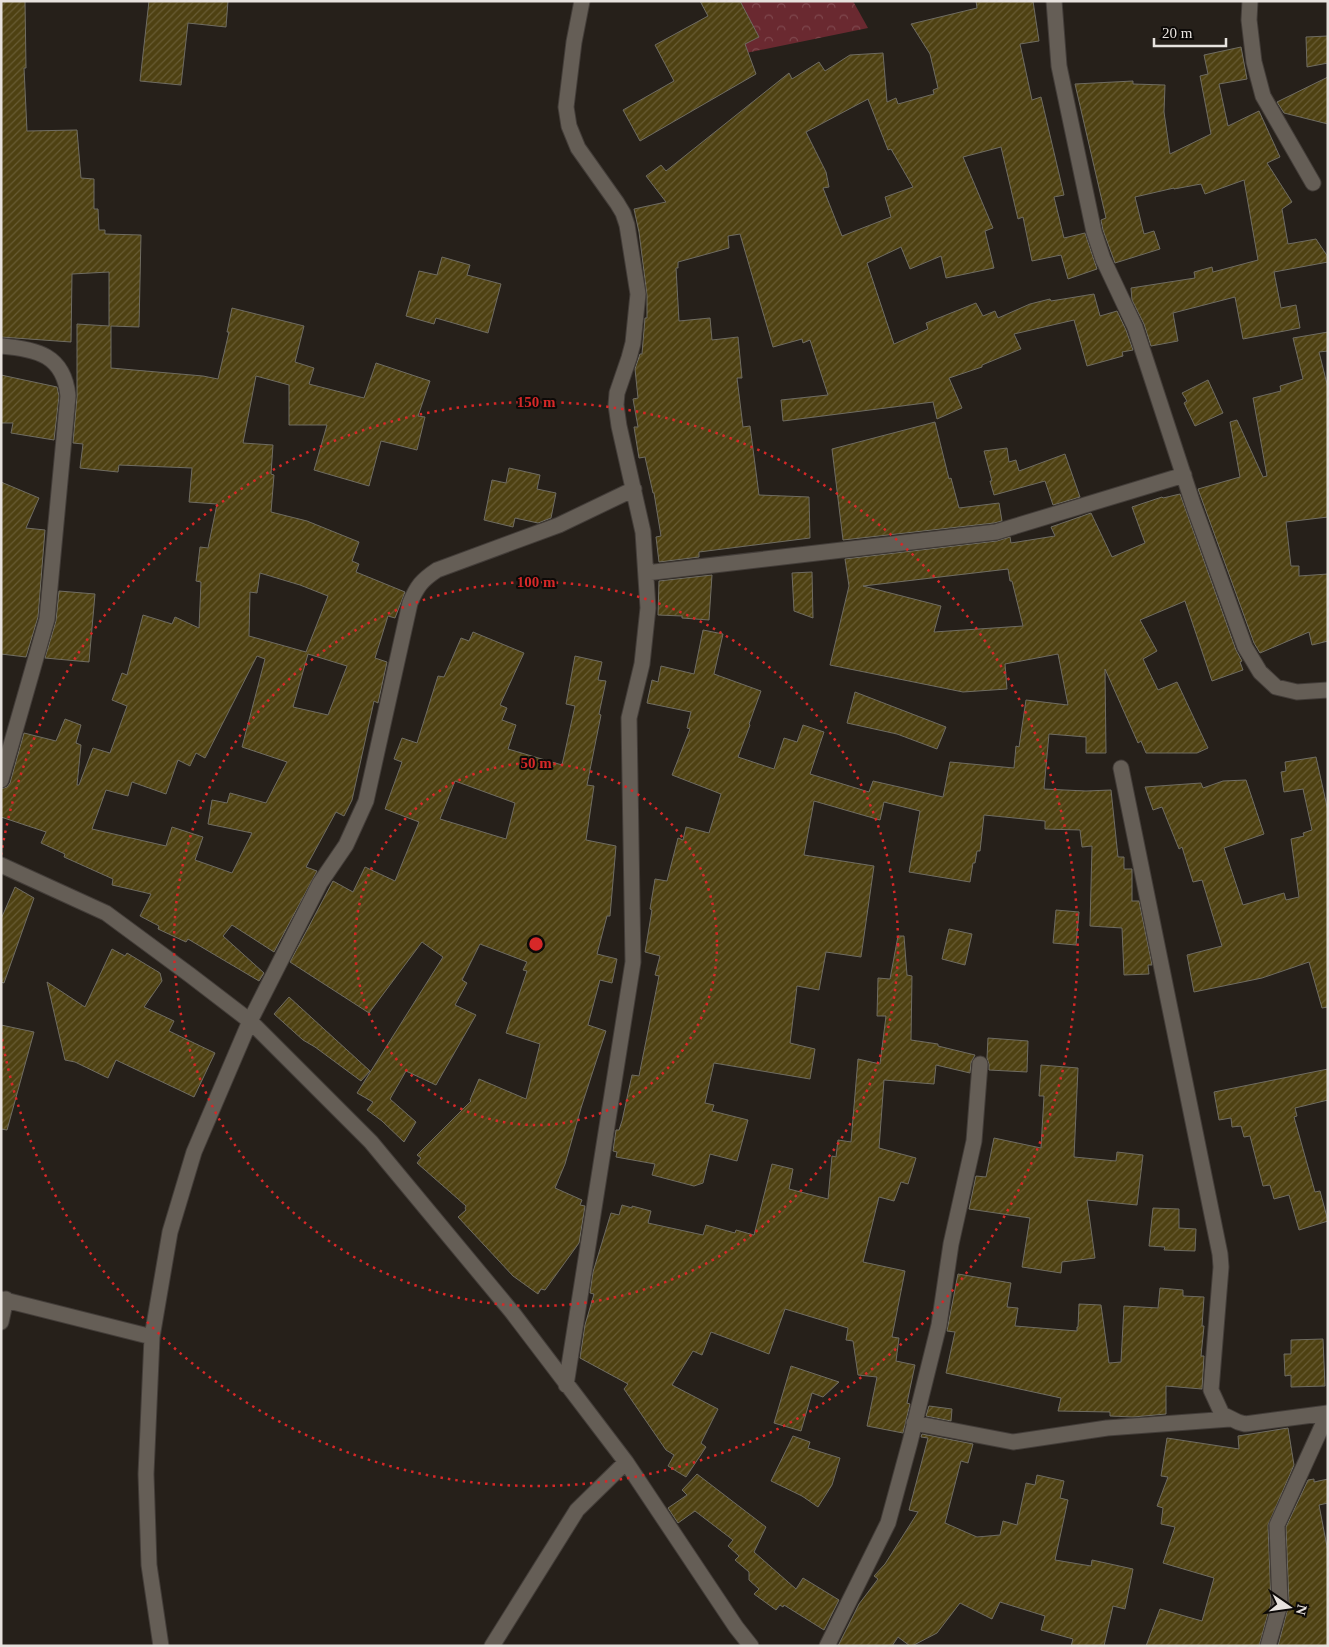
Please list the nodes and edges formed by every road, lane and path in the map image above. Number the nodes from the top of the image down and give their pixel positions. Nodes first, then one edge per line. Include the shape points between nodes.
1 (582, 1) edge
2 (1054, 1) edge
3 (1250, 1) edge
4 (1313, 183) dead end
5 (1, 346) edge
6 (1184, 475) junction
7 (634, 489) junction
8 (646, 573) junction
9 (1328, 690) edge
10 (1121, 768) dead end
11 (1, 780) edge
12 (1, 865) edge
13 (250, 1021) junction
14 (980, 1064) dead end
15 (4, 1299) edge
16 (1, 1322) edge
17 (152, 1337) junction
18 (566, 1385) junction
19 (1230, 1419) junction
20 (914, 1423) junction
21 (626, 1462) junction
22 (161, 1646) edge
23 (492, 1646) edge
24 (751, 1646) edge
25 (827, 1646) edge
26 (1268, 1646) edge

1 - 7 street via 566,107 578,148 618,203 627,225 638,294 633,343 616,405
2 - 6 street via 1059,66 1094,232 1135,327
3 - 4 street via 1254,62 1263,96
5 - 11 street via 26,348 52,359 66,381 68,396 47,619
6 - 8 street via 996,532
6 - 9 street via 1244,647 1252,661 1276,686 1297,692
7 - 8 street via 643,532
7 - 13 street via 559,524 437,570 417,587 410,602 366,801 346,845 320,883
8 - 18 street via 648,608 644,651 629,718 633,962
10 - 19 street via 1220,1254 1211,1390 1222,1414
12 - 13 street via 106,913
13 - 17 street via 194,1152 170,1232
13 - 18 street via 371,1142 512,1312
14 - 20 street via 974,1141 951,1244 939,1326
15 - 16 street
15 - 17 street
17 - 22 street via 146,1474 149,1565
18 - 21 street
19 - 20 street via 1107,1428 1013,1442
19 - 26 street via 1245,1424 1328,1414 1277,1525 1280,1604
20 - 25 street via 888,1523
21 - 23 street via 577,1510
21 - 24 street

